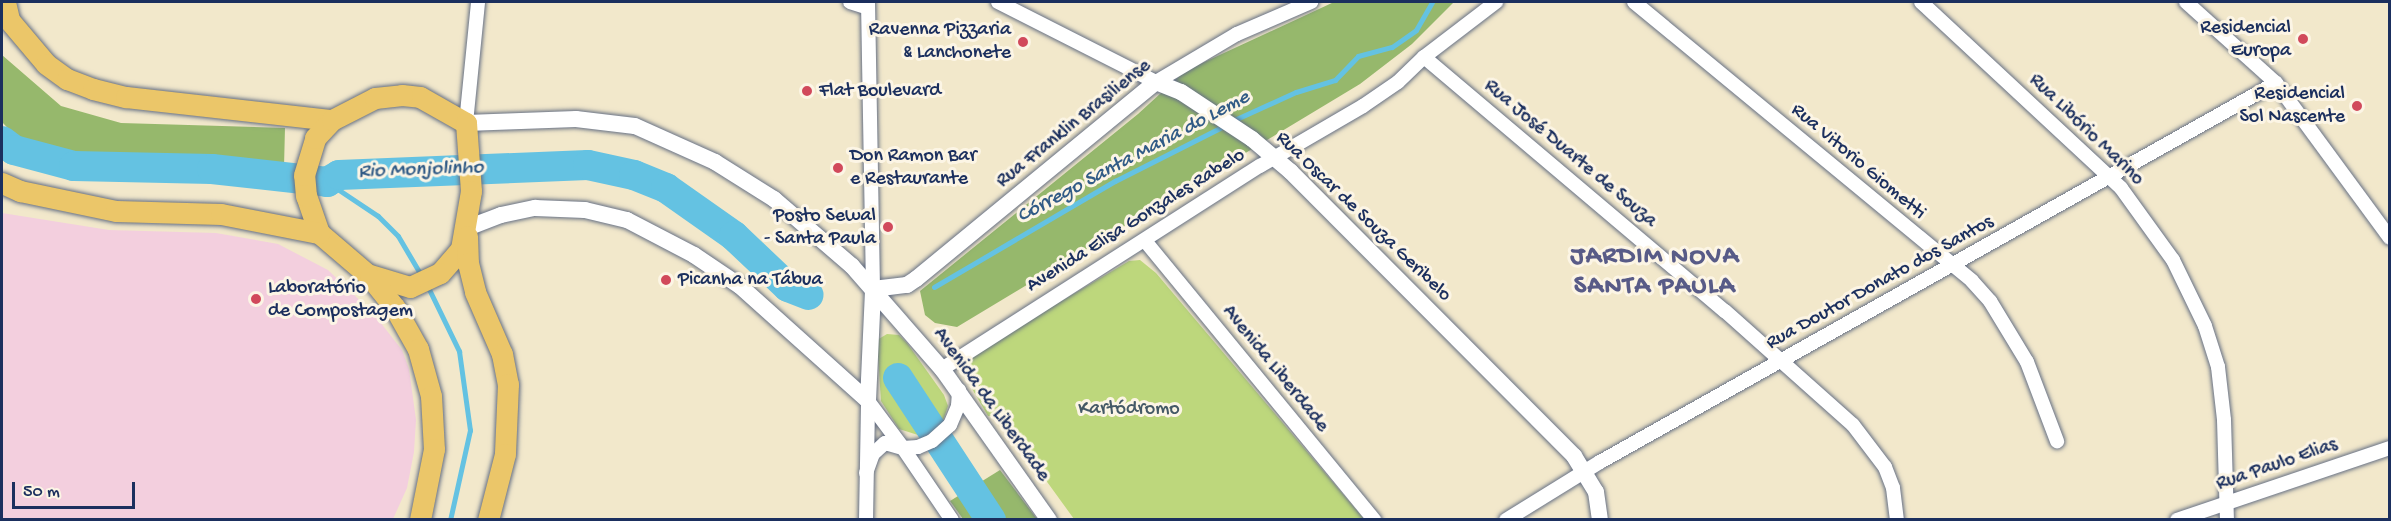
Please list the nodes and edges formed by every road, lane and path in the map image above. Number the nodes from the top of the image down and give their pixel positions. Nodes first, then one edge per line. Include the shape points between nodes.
1 (5, 2) edge
2 (478, 2) edge
3 (850, 2) edge
4 (998, 2) edge
5 (1311, 2) edge
6 (1496, 2) edge
7 (1634, 2) edge
8 (1922, 2) edge
9 (2186, 2) edge
10 (868, 5) edge
11 (1424, 57) junction
12 (1156, 82) junction
13 (2276, 83) junction
14 (332, 120) junction
15 (465, 133) junction
16 (1274, 158) junction
17 (2109, 176) junction
18 (2, 183) edge
19 (467, 228) junction
20 (319, 233) junction
21 (2390, 238) edge
22 (1146, 242) junction
23 (1953, 265) junction
24 (367, 274) junction
25 (873, 289) junction
26 (1783, 360) junction
27 (942, 369) junction
28 (959, 398) junction
29 (868, 401) junction
30 (2057, 441) dead end
31 (903, 448) junction
32 (2390, 448) edge
33 (1586, 471) junction
34 (866, 473) junction
35 (2226, 503) junction
36 (420, 519) edge
37 (488, 519) edge
38 (866, 519) edge
39 (952, 519) edge
40 (1049, 519) edge
41 (1374, 519) edge
42 (1506, 519) edge
43 (1600, 519) edge
44 (1897, 519) edge
45 (2177, 519) edge
46 (2227, 519) edge

1 - 14 main road via 9,20 29,47 60,74 84,86 126,97
2 - 15 street
3 - 10 street
4 - 12 street, Rua Oscar de Souza Geribelo
5 - 12 street, Rua Franklin Brasiliense via 1237,34
6 - 11 street, Avenida Elisa Gonzales Rabelo
7 - 23 street, Rua Vitorio Giometti
8 - 17 street, Rua Libório Marino
9 - 13 street
10 - 25 street
11 - 16 street, Avenida Elisa Gonzales Rabelo via 1398,82
11 - 26 street, Rua José Duarte de Souza
12 - 16 street, Rua Oscar de Souza Geribelo via 1199,104
12 - 25 street, Rua Franklin Brasiliense via 916,279 907,285
13 - 17 street, Rua Doutor Donato dos Santos
13 - 21 street
14 - 15 main road via 375,98 402,95 420,97
14 - 20 main road via 315,138 304,175 306,196
15 - 19 main road via 471,191
15 - 25 street, Avenida da Liberdade via 576,119 635,126 715,162 774,199
16 - 22 street, Avenida Elisa Gonzales Rabelo
16 - 33 street, Rua Oscar de Souza Geribelo
17 - 23 street, Rua Doutor Donato dos Santos
17 - 35 street, Rua Libório Marino via 2133,202 2173,260 2212,346 2221,386
18 - 20 main road via 20,191 117,211 221,214
19 - 24 main road via 461,249 440,273 410,287
19 - 29 street via 501,214 535,208 585,210 627,220 694,255 740,286
19 - 37 main road via 468,263 475,292 502,354 508,384 505,454
20 - 24 main road
22 - 27 street, Avenida Elisa Gonzales Rabelo
22 - 41 street, Avenida Liberdade
23 - 26 street, Rua Doutor Donato dos Santos
23 - 30 street, Rua Vitorio Giometti via 1990,301 2014,340 2038,384
24 - 36 main road via 396,308 418,349 432,396 434,449
25 - 27 street, Avenida da Liberdade
25 - 29 street
26 - 33 street, Rua Doutor Donato dos Santos
26 - 44 street, Rua José Duarte de Souza via 1874,448 1893,488
27 - 28 street, Avenida da Liberdade
28 - 31 street via 950,425 932,441
28 - 40 street, Avenida da Liberdade
29 - 31 street
29 - 34 street
31 - 34 street via 885,443 873,454
31 - 39 street
32 - 35 street, Rua Paulo Elias
33 - 42 street, Rua Doutor Donato dos Santos
33 - 43 street, Rua Oscar de Souza Geribelo via 1596,492
34 - 38 street
35 - 45 street, Rua Paulo Elias
35 - 46 street, Rua Libório Marino

